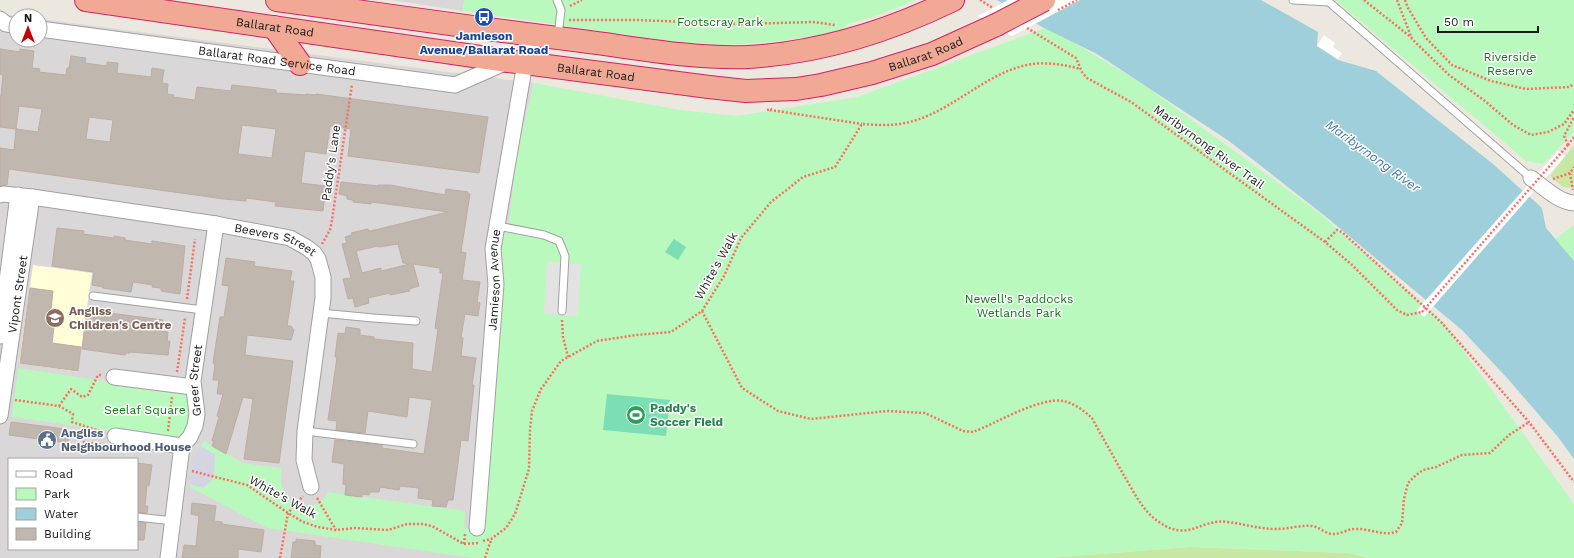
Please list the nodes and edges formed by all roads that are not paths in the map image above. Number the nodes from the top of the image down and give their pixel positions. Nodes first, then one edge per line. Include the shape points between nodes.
1 (86, 0) edge
2 (277, 0) edge
3 (557, 0) edge
4 (952, 0) edge
5 (1044, 0) edge
6 (1293, 0) edge
7 (274, 27) junction
8 (559, 29) junction
9 (48, 30) edge
10 (535, 35) junction
11 (517, 62) junction
12 (300, 64) junction
13 (1531, 178) joint
14 (0, 195) edge
15 (25, 196) junction
16 (1574, 197) edge
17 (216, 224) junction
18 (498, 226) junction
19 (93, 296) dead end
20 (203, 310) junction
21 (562, 311) road end
22 (321, 313) junction
23 (416, 321) dead end
24 (0, 336) edge
25 (114, 376) road end
26 (193, 387) junction
27 (2, 393) edge
28 (0, 416) edge
29 (305, 431) junction
30 (114, 435) road end
31 (413, 444) dead end
32 (182, 446) junction
33 (311, 487) road end
34 (138, 517) edge
35 (172, 521) junction
36 (477, 528) dead end
37 (168, 558) edge

1 - 7 highway, Ballarat Road
2 - 10 highway
3 - 8 lane via 561,10
4 - 8 highway via 923,15 868,35 809,49 748,57 682,54
5 - 11 highway, Ballarat Road, bridge via 997,18 932,54 872,73 821,85 746,91
6 - 13 lane via 1329,2
7 - 11 highway, Ballarat Road
7 - 12 highway
8 - 10 highway
9 - 12 street, Ballarat Road Service Road
10 - 11 street, Jamieson Avenue
11 - 12 street, Ballarat Road Service Road via 455,85
11 - 18 street, Jamieson Avenue
13 - 16 street via 1567,203
14 - 15 street, Beevers Street
15 - 17 street, Beevers Street
15 - 24 street, Vipont Street
15 - 27 street, Vipont Street
17 - 20 street, Greer Street
17 - 22 street, Beevers Street via 290,238 314,253 323,277
18 - 21 lane via 544,235 559,241 565,256
18 - 36 street, Jamieson Avenue via 493,249 496,284
19 - 20 lane
20 - 26 street, Greer Street
22 - 23 lane
22 - 29 street, Beevers Street
25 - 26 street
26 - 32 street, Greer Street via 197,414 195,426
27 - 28 street, Vipont Street
29 - 31 lane
29 - 33 street, Beevers Street via 304,460
30 - 32 street
32 - 35 street, Greer Street
34 - 35 lane
35 - 37 street, Greer Street

